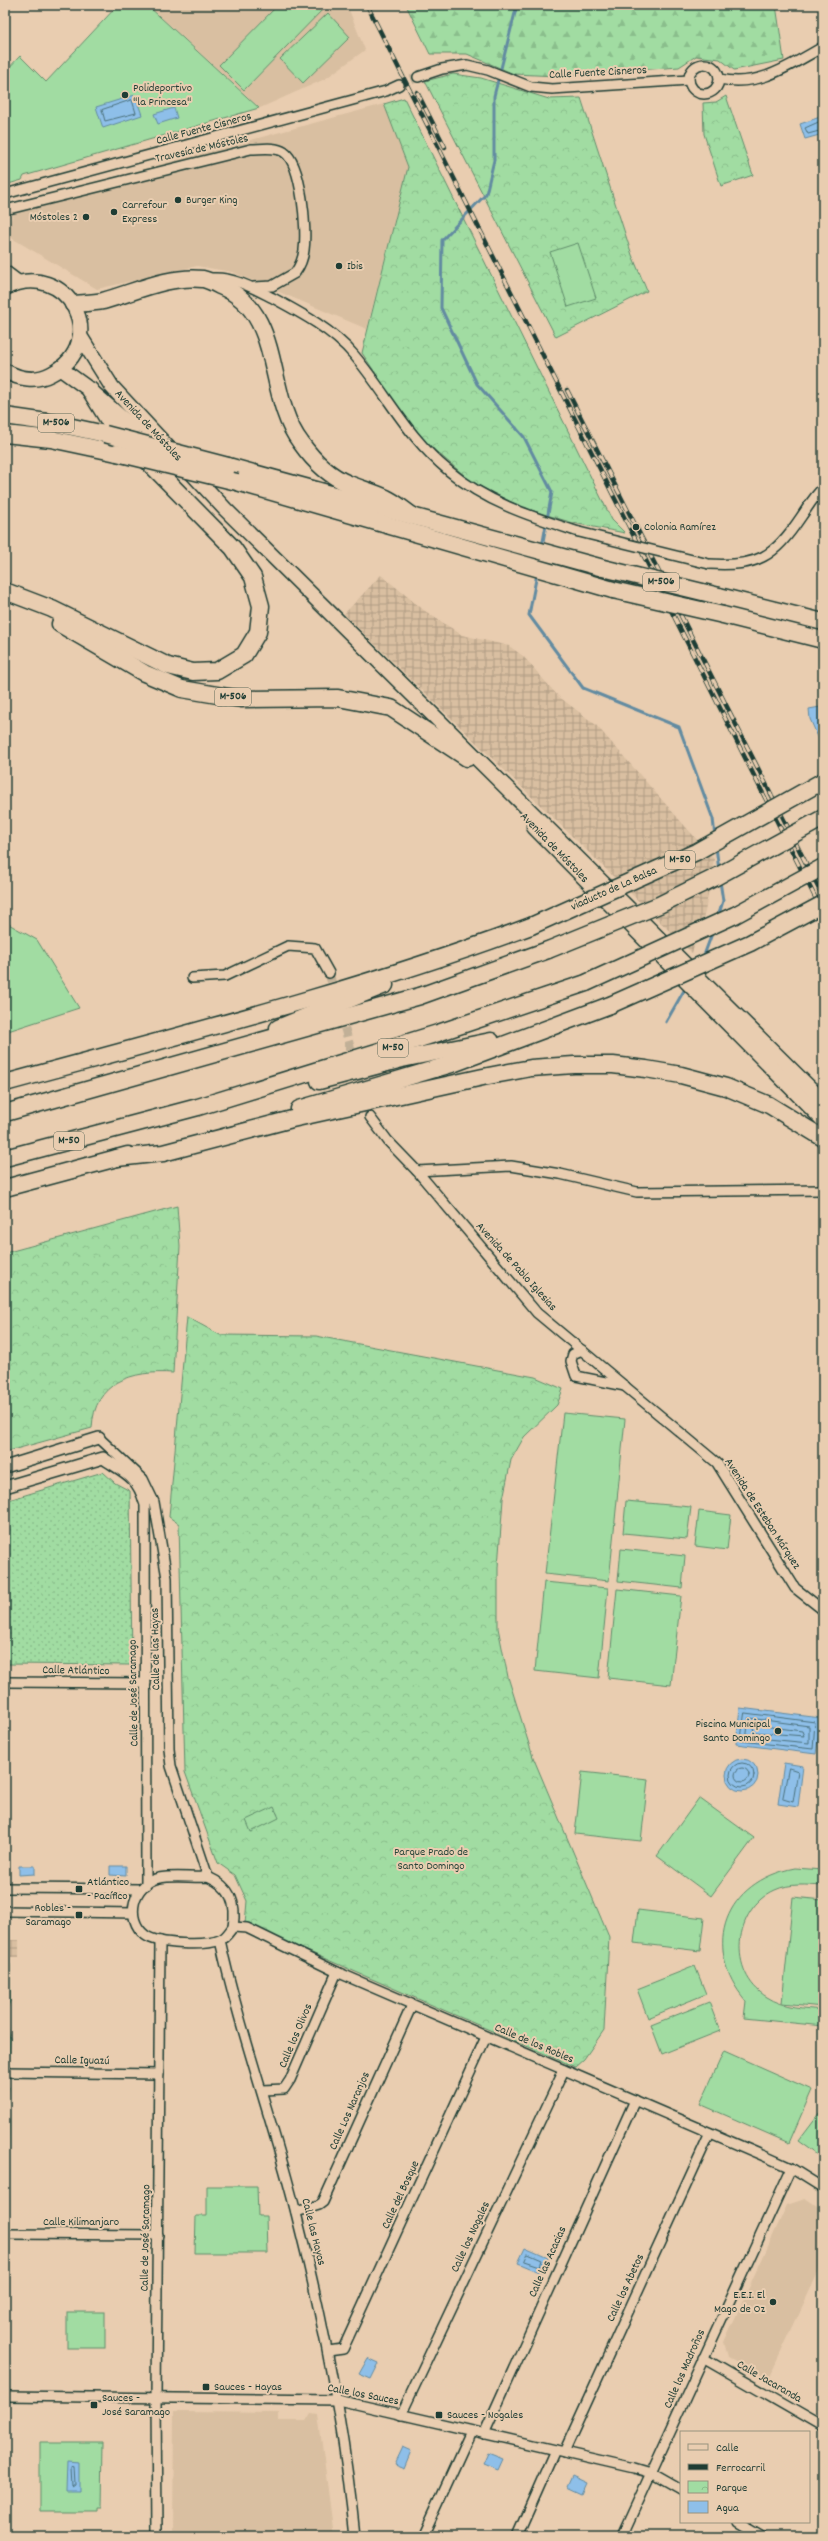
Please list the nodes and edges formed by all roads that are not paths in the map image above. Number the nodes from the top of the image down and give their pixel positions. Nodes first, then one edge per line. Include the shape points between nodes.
1 (823, 47) edge
2 (418, 76) tunnel mouth
3 (720, 79) junction
4 (689, 80) junction
5 (399, 85) tunnel mouth
6 (9, 193) edge
7 (5, 197) edge
8 (5, 210) edge
9 (5, 273) edge
10 (204, 279) junction
11 (11, 285) edge
12 (254, 288) junction
13 (73, 304) junction
14 (80, 336) junction
15 (61, 369) junction
16 (5, 371) edge
17 (90, 390) junction
18 (5, 416) edge
19 (5, 434) edge
20 (823, 488) edge
21 (225, 509) junction
22 (413, 516) junction
23 (5, 591) edge
24 (5, 601) edge
25 (823, 622) edge
26 (823, 640) edge
27 (357, 641) junction
28 (467, 758) junction
29 (823, 781) edge
30 (823, 818) edge
31 (823, 868) edge
32 (823, 904) edge
33 (497, 938) junction
34 (329, 973) tunnel mouth
35 (686, 973) junction
36 (192, 978) dead end
37 (696, 984) junction
38 (584, 1016) junction
39 (209, 1054) junction
40 (5, 1082) edge
41 (823, 1101) edge
42 (198, 1107) junction
43 (5, 1113) edge
44 (370, 1117) tunnel mouth
45 (823, 1120) edge
46 (823, 1138) edge
47 (5, 1158) edge
48 (117, 1158) junction
49 (417, 1171) junction
50 (5, 1188) edge
51 (823, 1190) edge
52 (582, 1350) junction
53 (625, 1386) junction
54 (99, 1438) joint
55 (5, 1467) edge
56 (5, 1487) edge
57 (144, 1502) joint
58 (823, 1610) edge
59 (5, 1682) edge
60 (146, 1683) junction
61 (208, 1877) junction
62 (143, 1887) junction
63 (5, 1888) edge
64 (5, 1911) edge
65 (133, 1913) junction
66 (233, 1927) junction
67 (220, 1940) junction
68 (160, 1941) junction
69 (337, 1972) junction
70 (412, 2005) junction
71 (486, 2037) junction
72 (564, 2070) junction
73 (5, 2072) edge
74 (159, 2074) junction
75 (263, 2090) junction
76 (635, 2100) junction
77 (710, 2133) junction
78 (790, 2168) junction
79 (823, 2188) edge
80 (296, 2212) junction
81 (5, 2234) edge
82 (158, 2235) junction
83 (328, 2351) junction
84 (703, 2358) junction
85 (5, 2396) edge
86 (156, 2398) junction
87 (338, 2400) junction
88 (401, 2415) junction
89 (823, 2427) edge
90 (471, 2431) junction
91 (484, 2434) junction
92 (555, 2450) junction
93 (564, 2452) junction
94 (652, 2473) junction
95 (680, 2489) edge
96 (738, 2523) edge
97 (157, 2536) edge
98 (355, 2536) edge
99 (423, 2536) edge
100 (517, 2536) edge
101 (622, 2536) edge
102 (761, 2536) edge

1 - 3 street via 774,74 749,82
2 - 4 street, Calle Fuente Cisneros via 442,68 467,65 531,87 552,89
3 - 4 street via 716,89 707,94 696,93
3 - 4 street via 717,70 704,63 695,66
5 - 6 street, Calle Fuente Cisneros via 371,95
6 - 7 street, Calle Fuente Cisneros
8 - 12 street, Travesía de Móstoles via 251,149 278,150 284,152 292,162 301,193 304,254 295,273 272,286
9 - 11 main road
10 - 12 street via 219,278
10 - 13 highway via 160,283 101,301
10 - 22 highway via 242,298 253,310 265,334 287,413 300,442 322,468 347,483 386,498
11 - 13 main road via 33,280 49,284 63,292
12 - 20 street, bridge via 305,316 338,339 360,363 412,436 448,471 491,499 539,519 579,532 709,564 737,566 765,557 786,538
13 - 14 main road via 79,319
14 - 15 main road via 70,360
14 - 21 main road, Avenida de Móstoles via 112,387
15 - 16 main road via 46,377 30,380
15 - 17 main road, Avenida de Móstoles
17 - 21 main road, Avenida de Móstoles
17 - 23 highway via 111,424 233,548 253,577 262,606 258,632 244,656 217,671 193,672 168,666 52,609
18 - 22 highway, M-506, bridge via 54,422 105,434
19 - 26 highway, M-506, bridge via 51,439 237,482 613,590
21 - 27 main road, Avenida de Móstoles
22 - 25 highway, M-506, bridge via 603,568
24 - 28 highway, M-506 via 49,618 144,673 182,689 241,699 338,698 366,701 391,708
27 - 28 main road, Avenida de Móstoles via 404,695
27 - 35 main road, Avenida de Móstoles
28 - 35 main road, Avenida de Móstoles
29 - 33 highway, viaducto de La Balsa / M-50, bridge via 696,852 531,926
30 - 39 highway, M-50, bridge via 659,905 548,950 420,996 265,1041
31 - 42 highway, M-50, bridge via 735,915 586,983 438,1034
32 - 38 highway, bridge via 750,943
33 - 39 highway via 410,976
33 - 40 highway via 403,970 254,1014
34 - 36 street via 315,948 288,946 225,976
35 - 37 main road, Avenida de Móstoles
37 - 41 main road, Avenida de Móstoles
37 - 45 main road, Avenida de Móstoles
38 - 42 highway via 510,1038 402,1059 255,1097
38 - 48 highway via 455,1063
39 - 43 highway, M-50
42 - 47 highway, M-50
44 - 49 street, Avenida de Pablo Iglesias via 388,1141
46 - 48 highway via 769,1105 726,1087 681,1074 613,1065 574,1064 531,1068 483,1077 292,1120 163,1154
48 - 50 highway
49 - 51 street via 511,1166 560,1174 636,1192
49 - 52 street, Avenida de Pablo Iglesias via 537,1312
52 - 53 street, Avenida de Pablo Iglesias
52 - 53 street via 573,1354 571,1361 576,1376
53 - 58 street, Avenida de Esteban Márquez via 716,1463 795,1588
54 - 55 street
54 - 61 street, Calle de las Hayas via 143,1479 154,1502 167,1578 171,1766
56 - 57 street via 103,1458 134,1478 141,1489
57 - 60 street, Calle de José Saramago
59 - 60 street, Calle Atlántico
60 - 62 street, Calle de José Saramago
61 - 62 street via 159,1878
61 - 66 street via 229,1891 235,1909
62 - 63 street
62 - 65 street via 135,1899
64 - 65 street
65 - 68 street via 137,1926 144,1934
66 - 67 street
66 - 69 street, Calle de los Robles via 247,1928
67 - 68 street via 203,1943
67 - 75 street, Calle las Hayas
68 - 74 street, Calle de José Saramago
69 - 70 street, Calle de los Robles
69 - 75 street, Calle los Olivos via 290,2080 284,2089
70 - 71 street, Calle de los Robles
70 - 80 street, Calle Los Naranjos via 323,2202
71 - 72 street, Calle de los Robles
71 - 83 street, Calle del Bosque via 344,2349
72 - 76 street, Calle de los Robles
72 - 88 street, Calle los Nogales
73 - 74 street, Calle Iguazú
74 - 82 street, Calle de José Saramago
75 - 80 street, Calle las Hayas
76 - 77 street, Calle de los Robles
76 - 91 street, Calle las Acacias
77 - 78 street, Calle de los Robles
77 - 93 street, Calle los Abetos
78 - 79 street, Calle de los Robles
78 - 84 street, Calle los Madroños
80 - 83 street, Calle las Hayas
81 - 82 street, Calle Kilimanjaro
82 - 86 street, Calle de José Saramago
83 - 87 street, Calle las Hayas
84 - 89 street, Calle Jacaranda
84 - 94 street, Calle los Madroños
85 - 86 street, Calle los Sauces
86 - 87 street, Calle los Sauces
86 - 97 street, Calle de José Saramago
87 - 88 street, Calle los Sauces
87 - 98 street, Calle las Hayas
88 - 90 street, Calle los Sauces
90 - 91 street, Calle los Sauces
90 - 99 street
91 - 92 street, Calle los Sauces
92 - 93 street, Calle los Sauces
92 - 100 street
93 - 94 street, Calle los Sauces
94 - 95 street, Calle los Sauces
94 - 101 street, Calle los Madroños
96 - 102 street

